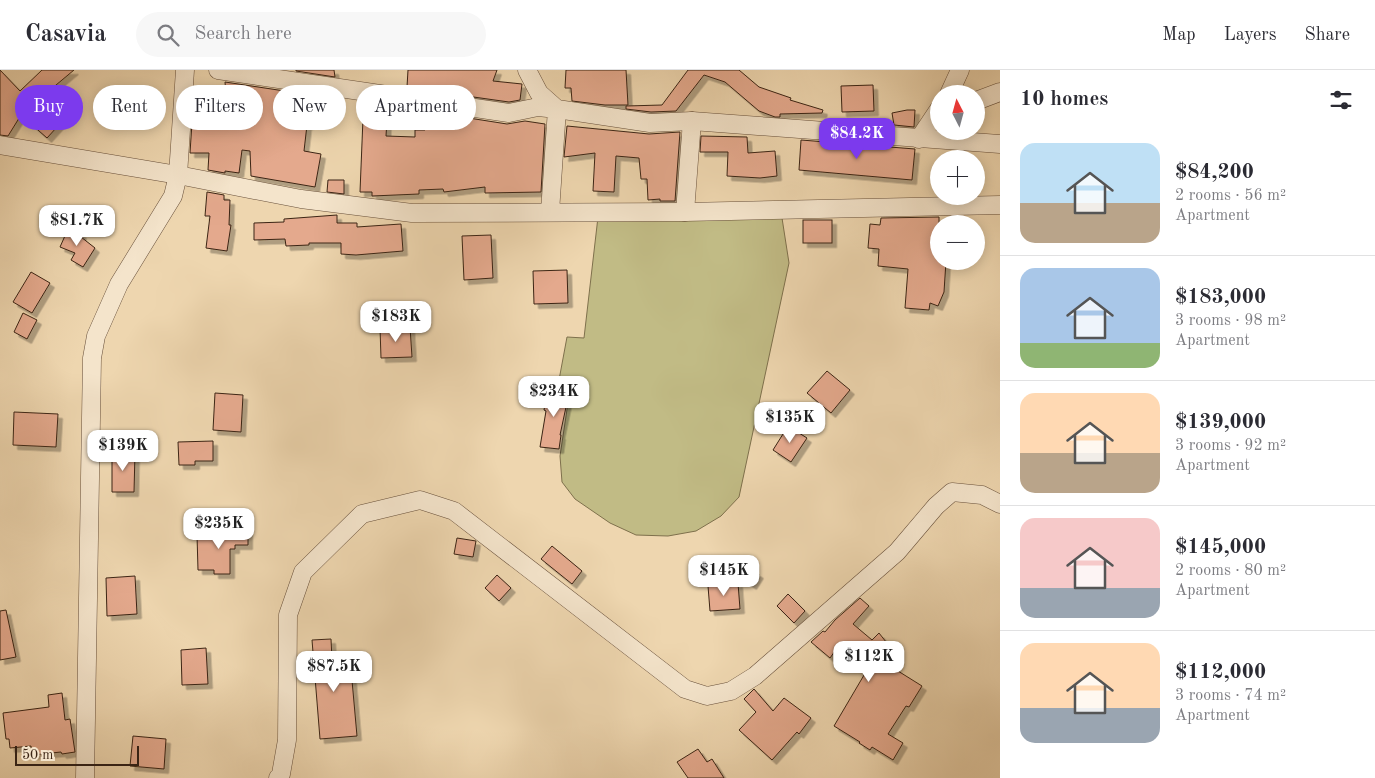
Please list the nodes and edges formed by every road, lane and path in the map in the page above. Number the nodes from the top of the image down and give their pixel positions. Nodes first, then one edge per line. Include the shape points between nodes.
1 (185, 70) edge
2 (218, 70) edge
3 (527, 70) edge
4 (960, 70) edge
5 (953, 85) edge
6 (1000, 92) edge
7 (985, 98) edge
8 (985, 102) edge
9 (1000, 103) edge
10 (557, 109) junction
11 (692, 122) junction
12 (930, 122) edge
13 (930, 132) edge
14 (919, 139) junction
15 (1000, 144) edge
16 (0, 145) edge
17 (178, 175) junction
18 (1000, 205) edge
19 (550, 212) junction
20 (685, 212) junction
21 (1000, 504) edge
22 (85, 778) edge
23 (278, 778) edge

1 - 17 street
2 - 10 street via 509,113 538,107
3 - 10 street via 539,93
4 - 5 street
6 - 7 street
8 - 9 street
10 - 11 street via 650,123
10 - 19 street
11 - 14 street
11 - 20 street
12 - 14 street
13 - 14 street
14 - 15 street
16 - 17 street
17 - 19 street via 301,199 412,213
17 - 22 street via 173,196 119,284 96,336 92,358
18 - 20 street
19 - 20 street
21 - 23 street via 982,495 952,492 897,552 755,676 731,692 706,696 686,689 454,511 420,500 362,514 303,572 288,615 287,740

